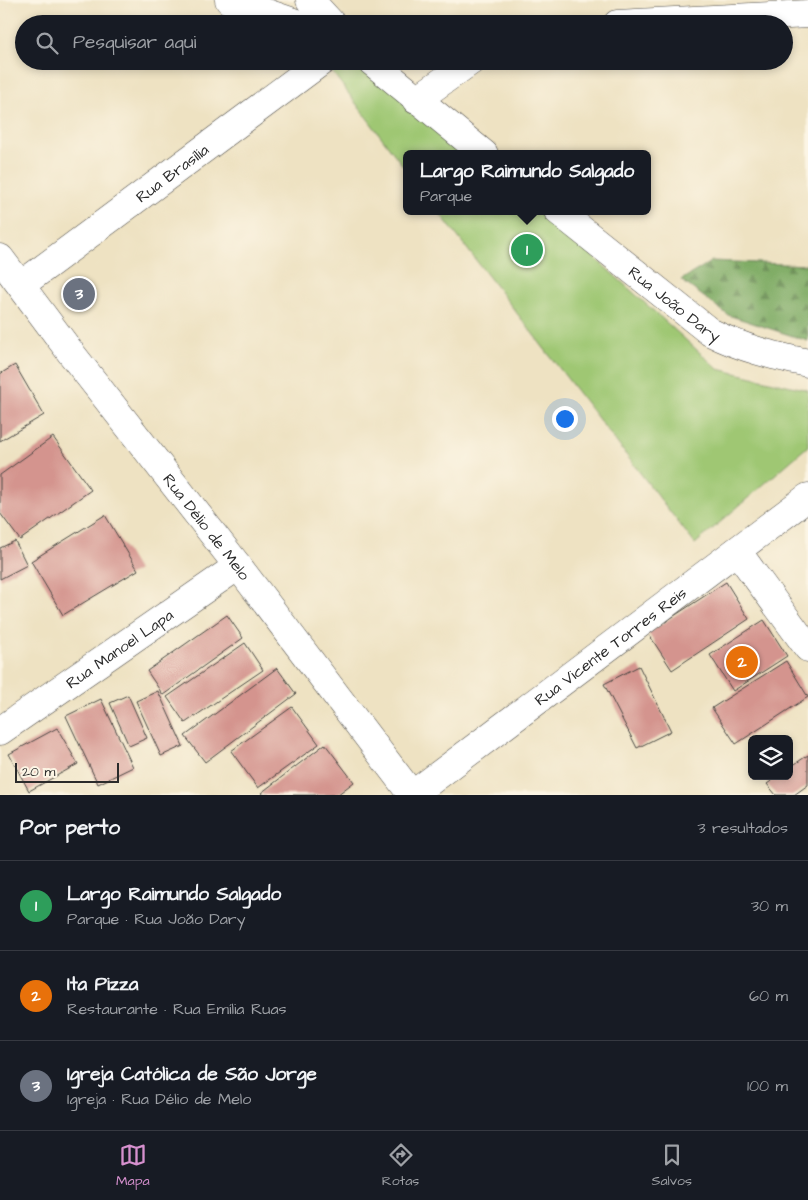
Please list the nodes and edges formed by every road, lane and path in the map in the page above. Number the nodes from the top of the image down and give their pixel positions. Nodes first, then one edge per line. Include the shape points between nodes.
1 (229, 0) edge
2 (310, 0) edge
3 (661, 10) edge
4 (808, 14) edge
5 (273, 15) edge
6 (324, 15) edge
7 (645, 15) edge
8 (310, 70) edge
9 (381, 70) edge
10 (458, 70) edge
11 (416, 100) junction
12 (479, 150) edge
13 (563, 215) edge
14 (0, 258) edge
15 (20, 285) junction
16 (808, 363) edge
17 (808, 497) edge
18 (737, 551) junction
19 (238, 566) junction
20 (808, 648) edge
21 (0, 731) edge
22 (412, 795) edge

1 - 5 street
2 - 6 street
3 - 4 street
3 - 7 street
8 - 15 street, Rua Brasília
9 - 11 street
10 - 11 street
11 - 12 street
13 - 16 street, Rua João Dary via 710,332 760,353
14 - 15 street, Rua Délio de Melo
15 - 19 street, Rua Délio de Melo
17 - 18 street, Rua Vicente Torres Reis
18 - 20 street
18 - 22 street, Rua Vicente Torres Reis
19 - 21 street, Rua Manoel Lapa
19 - 22 street, Rua Délio de Melo

